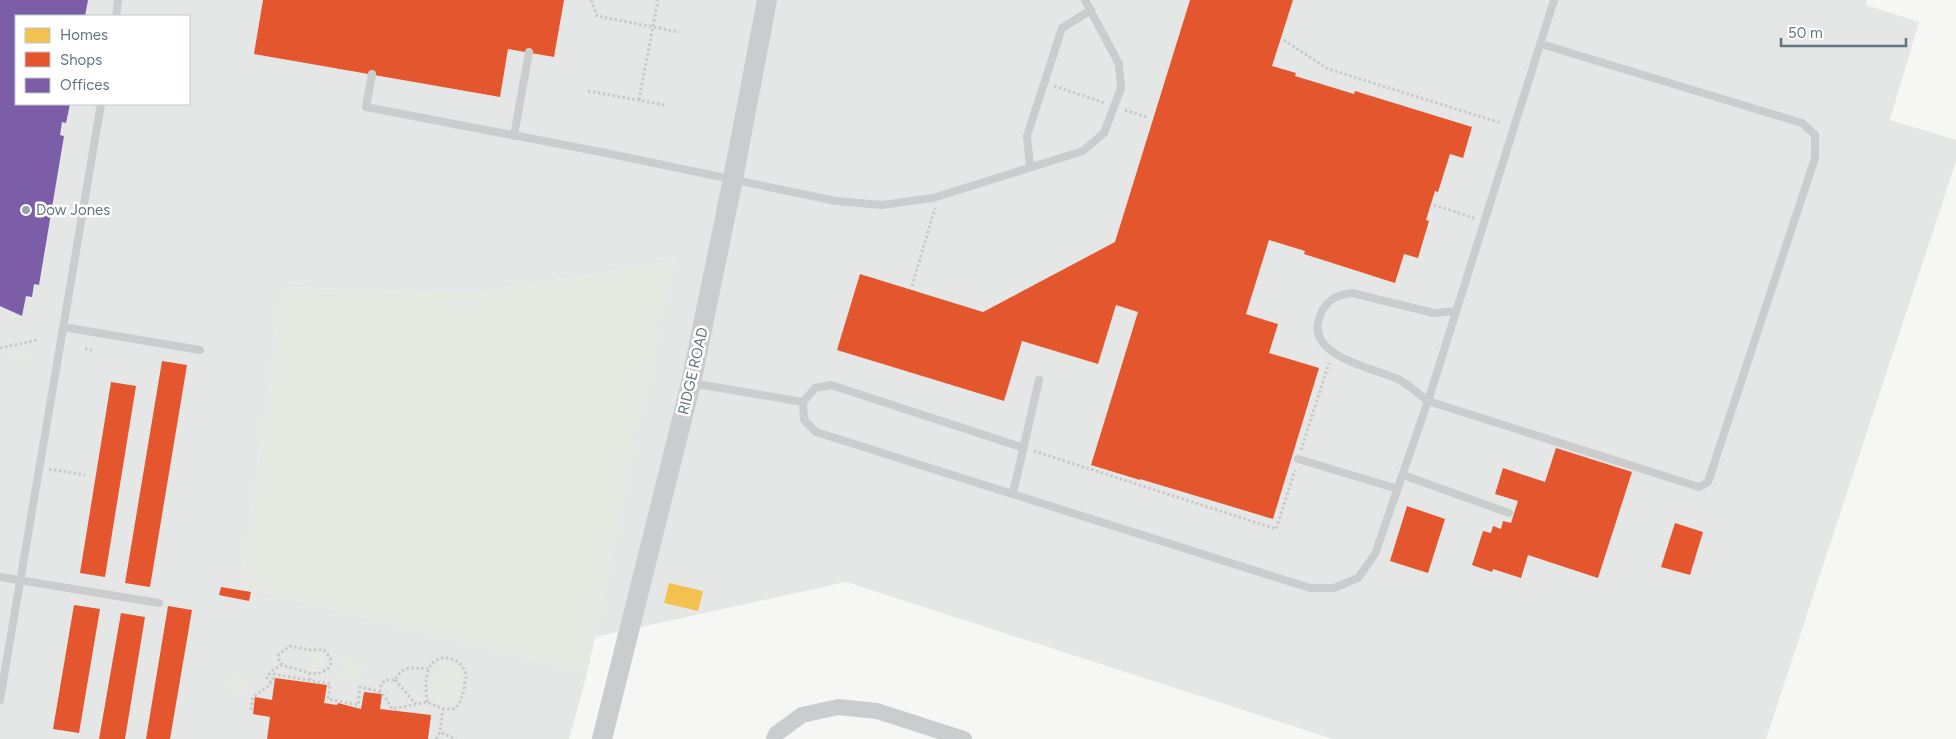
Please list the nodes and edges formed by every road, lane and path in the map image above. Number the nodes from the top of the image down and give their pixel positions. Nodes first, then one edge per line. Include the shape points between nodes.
1 (118, 0) edge
2 (591, 0) edge
3 (658, 0) edge
4 (767, 0) edge
5 (1085, 0) edge
6 (1554, 0) edge
7 (1091, 10) junction
8 (116, 15) edge
9 (653, 27) junction
10 (679, 32) dead end
11 (1284, 40) dead end
12 (1541, 44) junction
13 (529, 52) dead end
14 (372, 74) dead end
15 (1044, 83) junction
16 (588, 91) dead end
17 (639, 100) junction
18 (101, 105) edge
19 (665, 105) dead end
20 (1114, 106) junction
21 (1147, 117) dead end
22 (1501, 123) dead end
23 (514, 136) junction
24 (1030, 167) junction
25 (733, 179) junction
26 (932, 198) junction
27 (1434, 205) dead end
28 (1484, 222) junction
29 (912, 286) dead end
30 (1456, 311) junction
31 (63, 327) junction
32 (38, 340) dead end
33 (0, 348) edge
34 (85, 349) dead end
35 (92, 350) dead end
36 (200, 350) dead end
37 (1332, 353) junction
38 (1038, 380) dead end
39 (691, 383) junction
40 (1428, 401) junction
41 (803, 402) junction
42 (1024, 448) junction
43 (1298, 459) junction
44 (48, 468) dead end
45 (85, 475) dead end
46 (1402, 475) junction
47 (1398, 489) junction
48 (1013, 494) junction
49 (1509, 512) dead end
50 (0, 577) edge
51 (20, 581) junction
52 (158, 603) dead end
53 (282, 665) junction
54 (428, 669) junction
55 (309, 673) junction
56 (310, 680) junction
57 (395, 680) junction
58 (271, 684) junction
59 (380, 692) junction
60 (0, 700) edge
61 (427, 702) junction
62 (416, 704) junction
63 (443, 709) junction
64 (251, 710) dead end
65 (440, 732) junction
66 (436, 739) edge
67 (456, 739) edge
68 (602, 739) edge
69 (774, 739) edge
70 (964, 739) edge

1 - 8 lane
2 - 9 path via 597,16
3 - 9 path
4 - 25 street, RIDGE ROAD
5 - 7 lane
6 - 12 lane
7 - 15 lane via 1062,28
7 - 20 lane via 1119,64 1121,88
9 - 10 path
9 - 17 path
11 - 22 path via 1328,70
12 - 28 lane
12 - 40 lane via 1802,124 1815,135 1815,158 1708,482 1699,486
13 - 23 lane
14 - 23 lane via 366,107
15 - 20 path
15 - 24 lane via 1027,136
16 - 17 path
17 - 19 path
18 - 31 lane
20 - 21 path
20 - 24 lane via 1104,133 1082,151
23 - 25 lane
24 - 26 lane
25 - 26 lane via 836,201 882,205
25 - 39 street, RIDGE ROAD
26 - 29 path via 936,209
27 - 28 path
28 - 30 lane
30 - 37 lane via 1434,313 1358,294 1340,295 1323,307 1318,319 1322,340
30 - 40 lane
31 - 36 lane
31 - 51 lane
32 - 33 path
34 - 35 path
37 - 40 lane via 1400,381
37 - 43 path
38 - 42 lane
39 - 41 lane
39 - 68 street, RIDGE ROAD
40 - 46 lane
41 - 42 lane via 815,388 831,385
41 - 48 lane via 804,420 816,432
42 - 43 path via 1276,529
42 - 48 lane
43 - 47 lane
44 - 45 path
46 - 47 lane
46 - 49 lane
47 - 48 lane via 1376,554 1358,578 1334,588 1310,588
50 - 51 lane
51 - 52 lane
51 - 60 lane
53 - 55 path
53 - 55 path via 279,654 290,646 324,650 332,663 329,668 317,674
53 - 58 path via 271,671 267,678
54 - 57 path via 407,668 399,672
54 - 61 path
54 - 63 path via 438,659 446,657 458,662 466,675 462,701 455,709
55 - 56 path
56 - 58 path via 274,674
56 - 59 path via 330,684 328,699 358,705 360,687
57 - 59 path via 385,680
57 - 62 path
58 - 64 path via 253,697
59 - 62 path via 392,709
61 - 62 path
61 - 63 path
63 - 65 path
65 - 66 path
65 - 67 path
69 - 70 street via 802,715 838,707 878,711

